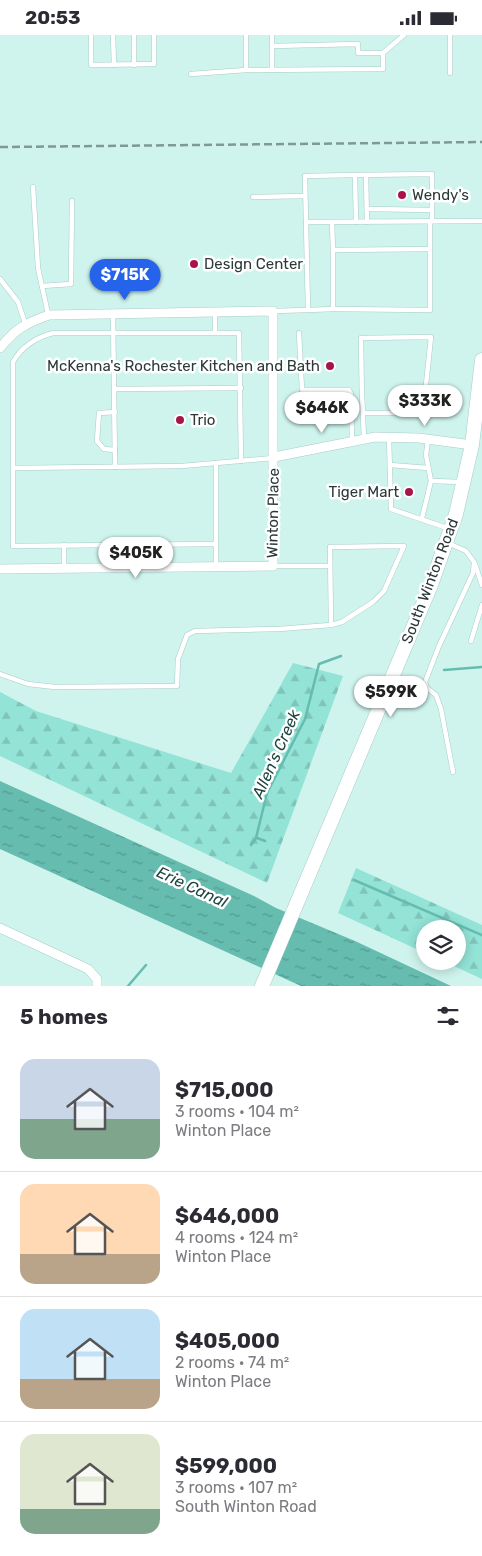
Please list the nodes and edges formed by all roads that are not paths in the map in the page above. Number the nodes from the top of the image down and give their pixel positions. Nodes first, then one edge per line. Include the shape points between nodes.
1 (91, 35) edge
2 (113, 35) edge
3 (134, 35) edge
4 (154, 35) edge
5 (246, 35) edge
6 (272, 35) edge
7 (404, 35) edge
8 (450, 35) edge
9 (272, 46) junction
10 (383, 53) junction
11 (114, 65) junction
12 (134, 65) junction
13 (246, 70) junction
14 (272, 70) junction
15 (450, 73) dead end
16 (191, 74) dead end
17 (355, 175) junction
18 (366, 175) junction
19 (33, 187) dead end
20 (253, 197) dead end
21 (305, 197) junction
22 (72, 201) dead end
23 (367, 209) junction
24 (432, 210) junction
25 (431, 221) junction
26 (482, 221) edge
27 (306, 222) junction
28 (332, 222) junction
29 (356, 222) junction
30 (367, 222) junction
31 (430, 249) junction
32 (332, 250) junction
33 (0, 279) edge
34 (42, 286) junction
35 (308, 309) junction
36 (333, 309) junction
37 (273, 311) junction
38 (215, 312) junction
39 (113, 313) junction
40 (49, 315) junction
41 (25, 323) junction
42 (114, 332) junction
43 (215, 332) junction
44 (299, 333) dead end
45 (0, 348) edge
46 (482, 361) edge
47 (241, 388) junction
48 (114, 389) junction
49 (115, 412) junction
50 (363, 413) junction
51 (389, 437) junction
52 (364, 439) junction
53 (428, 439) junction
54 (352, 441) junction
55 (477, 445) edge
56 (115, 449) junction
57 (274, 457) junction
58 (241, 461) junction
59 (216, 463) junction
60 (390, 465) junction
61 (115, 467) junction
62 (13, 468) junction
63 (428, 468) junction
64 (430, 481) junction
65 (463, 483) junction
66 (422, 519) junction
67 (449, 536) junction
68 (216, 544) junction
69 (64, 545) junction
70 (141, 545) junction
71 (474, 562) junction
72 (273, 566) junction
73 (330, 566) junction
74 (141, 567) junction
75 (216, 567) junction
76 (64, 568) junction
77 (0, 569) edge
78 (482, 585) edge
79 (482, 605) edge
80 (331, 625) junction
81 (471, 641) dead end
82 (0, 674) edge
83 (453, 772) dead end
84 (0, 928) edge
85 (97, 986) edge
86 (262, 986) edge

1 - 11 lane via 91,65
2 - 11 lane
3 - 12 lane
4 - 12 lane via 154,64
5 - 13 lane
6 - 9 lane
7 - 10 lane
8 - 15 lane
9 - 10 lane via 358,45 358,53
9 - 14 lane
10 - 14 lane via 383,69
11 - 12 lane
13 - 14 lane
13 - 16 lane
17 - 18 lane
17 - 21 lane via 305,176
17 - 29 lane
18 - 23 lane
18 - 24 lane via 432,174
19 - 34 lane
20 - 21 lane
21 - 27 lane
22 - 34 lane via 71,284
23 - 24 lane
23 - 30 lane
24 - 25 lane
25 - 26 lane
25 - 30 lane
25 - 31 lane
27 - 28 lane
27 - 35 lane
28 - 29 lane
28 - 32 lane
29 - 30 lane
31 - 32 lane
31 - 36 lane via 430,309
32 - 36 lane
33 - 41 lane via 18,302
34 - 40 lane
35 - 36 lane
35 - 37 lane
37 - 38 street
37 - 57 street, Winton Place
38 - 39 street
38 - 43 lane
39 - 40 street
39 - 42 lane
40 - 41 street
41 - 45 street
42 - 43 lane
42 - 48 lane
42 - 62 lane via 45,335 16,355 13,362
43 - 47 lane via 235,332 240,337
44 - 54 lane via 302,390 349,390
46 - 55 main road, South Winton Road
47 - 48 lane
47 - 58 lane
48 - 49 lane
49 - 56 lane
49 - 56 lane via 99,413 97,441 104,449
50 - 50 lane via 423,413 431,337 361,338
50 - 52 lane
51 - 52 street, Winton Place
51 - 53 street, Winton Place
51 - 60 lane
52 - 54 street, Winton Place
53 - 55 street, Winton Place
53 - 63 lane
54 - 57 street, Winton Place
55 - 65 main road, South Winton Road
56 - 61 lane
57 - 58 lane
57 - 72 street, Winton Place
58 - 59 lane
59 - 61 lane
59 - 68 lane
60 - 63 lane
60 - 66 lane via 391,509
61 - 62 lane
62 - 69 lane via 13,545
63 - 64 lane
64 - 65 lane
64 - 66 lane
65 - 67 main road, South Winton Road
66 - 67 lane
67 - 71 lane
67 - 86 main road, South Winton Road
68 - 70 lane
68 - 75 lane
69 - 70 lane
69 - 76 lane
70 - 74 lane
71 - 78 lane
71 - 83 lane via 473,573 425,682 426,688 436,695 441,709
72 - 73 lane
72 - 75 street, Winton Place
73 - 80 lane
73 - 80 lane via 330,547 404,546 384,591 342,622
74 - 75 street, Winton Place
74 - 76 street, Winton Place
76 - 77 street, Winton Place
79 - 81 lane
80 - 82 lane via 195,631 187,635 182,646 177,686 55,687 28,684
84 - 85 street via 88,969 97,979

